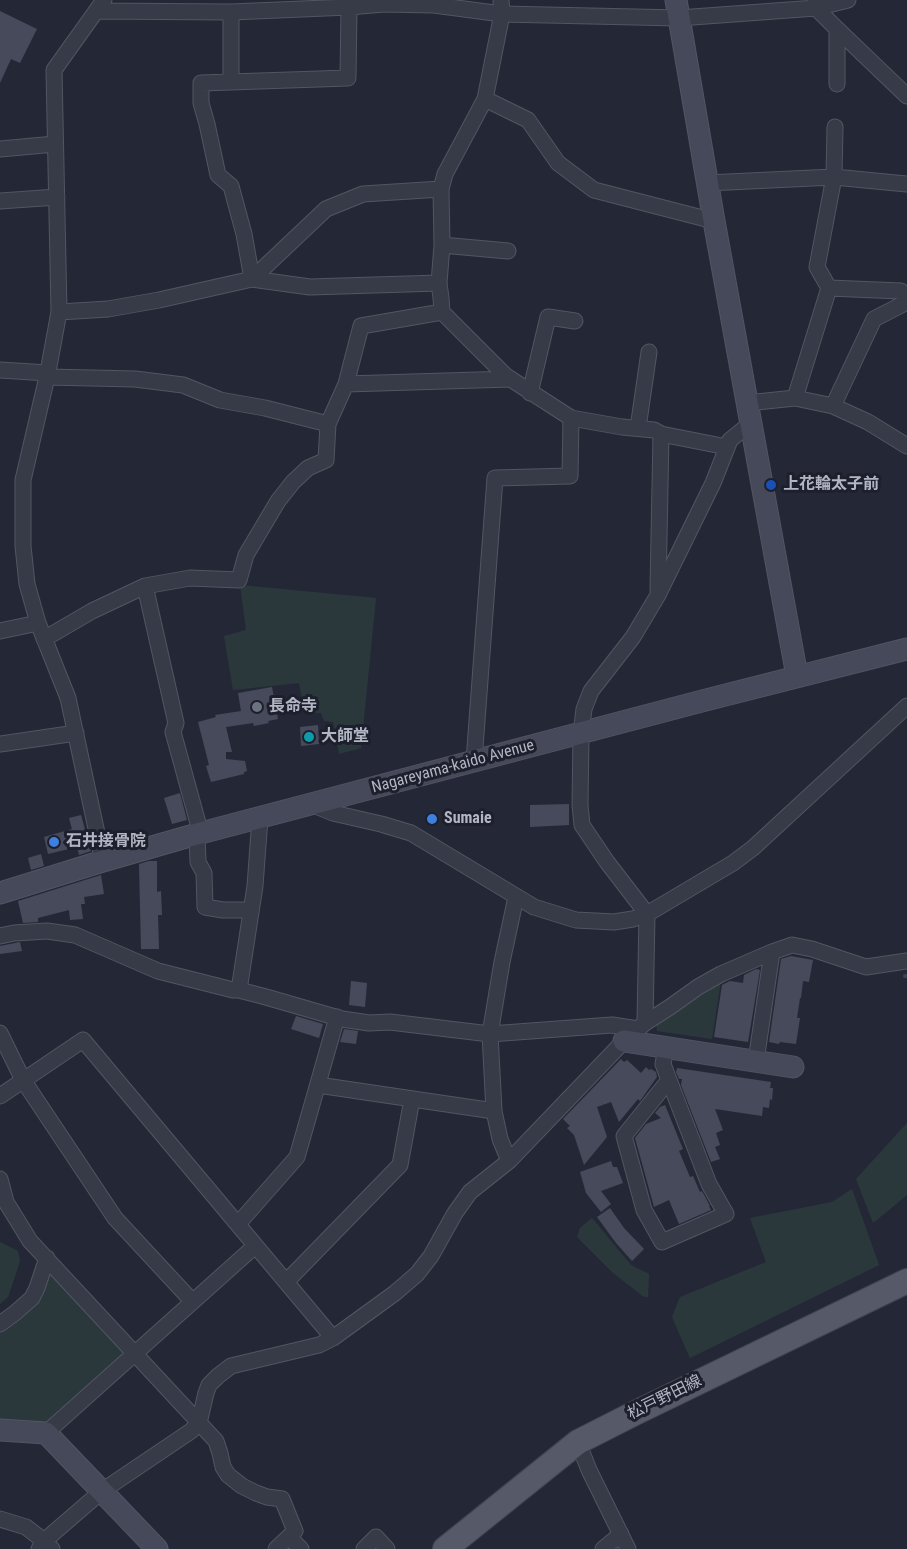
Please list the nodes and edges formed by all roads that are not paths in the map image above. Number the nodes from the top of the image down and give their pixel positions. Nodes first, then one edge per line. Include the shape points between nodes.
1 (848, 0) edge
2 (816, 4) edge
3 (279, 5) edge
4 (100, 6) edge
5 (349, 7) junction
6 (502, 7) edge
7 (678, 9) edge
8 (231, 12) junction
9 (837, 29) junction
10 (231, 81) junction
11 (837, 84) dead end
12 (907, 96) edge
13 (485, 99) junction
14 (835, 127) dead end
15 (55, 144) junction
16 (0, 149) edge
17 (834, 177) junction
18 (707, 183) junction
19 (907, 184) edge
20 (441, 189) junction
21 (57, 198) junction
22 (0, 201) edge
23 (714, 221) junction
24 (442, 245) junction
25 (508, 251) dead end
26 (252, 279) junction
27 (438, 283) junction
28 (829, 288) junction
29 (907, 301) edge
30 (59, 312) junction
31 (442, 312) junction
32 (575, 321) dead end
33 (649, 352) dead end
34 (0, 370) edge
35 (48, 375) junction
36 (511, 379) junction
37 (346, 384) junction
38 (530, 393) junction
39 (795, 398) junction
40 (833, 406) junction
41 (749, 413) junction
42 (571, 418) junction
43 (328, 424) junction
44 (638, 429) junction
45 (661, 434) junction
46 (907, 446) edge
47 (727, 447) junction
48 (145, 586) junction
49 (658, 595) junction
50 (38, 623) junction
51 (0, 631) edge
52 (44, 639) junction
53 (907, 649) edge
54 (797, 676) junction
55 (907, 706) edge
56 (76, 733) junction
57 (581, 734) junction
58 (0, 744) edge
59 (474, 761) junction
60 (311, 804) junction
61 (260, 818) junction
62 (199, 834) junction
63 (103, 861) junction
64 (0, 893) edge
65 (516, 897) junction
66 (251, 910) junction
67 (647, 914) junction
68 (0, 936) edge
69 (772, 952) junction
70 (907, 961) edge
71 (239, 990) junction
72 (337, 1017) junction
73 (636, 1031) junction
74 (0, 1033) edge
75 (489, 1034) junction
76 (666, 1048) junction
77 (756, 1061) junction
78 (793, 1067) dead end
79 (23, 1080) junction
80 (669, 1080) junction
81 (318, 1085) junction
82 (0, 1096) edge
83 (412, 1099) junction
84 (494, 1111) junction
85 (509, 1161) junction
86 (0, 1179) edge
87 (238, 1224) junction
88 (255, 1246) junction
89 (47, 1258) junction
90 (907, 1281) edge
91 (286, 1282) junction
92 (192, 1301) junction
93 (0, 1323) edge
94 (333, 1338) junction
95 (135, 1353) junction
96 (199, 1423) junction
97 (0, 1430) edge
98 (46, 1433) junction
99 (578, 1442) junction
100 (102, 1491) junction
101 (0, 1519) edge
102 (621, 1533) junction
103 (289, 1537) junction
104 (45, 1546) edge
105 (157, 1549) edge
106 (276, 1549) edge
107 (301, 1549) edge
108 (364, 1549) edge
109 (387, 1549) edge
110 (445, 1549) edge
111 (603, 1549) edge
112 (628, 1549) edge

1 - 2 street
2 - 7 street
2 - 9 street
3 - 5 street
3 - 8 street
4 - 8 street
4 - 15 street via 54,70
5 - 6 street via 384,3
5 - 10 street via 348,78
6 - 7 street
6 - 13 street
7 - 18 street
8 - 10 street
9 - 11 street
9 - 12 street
10 - 26 street via 201,83 201,103 219,175 231,186
13 - 20 street
13 - 23 street via 528,120 558,163 594,190
14 - 17 street
15 - 16 street
15 - 21 street
17 - 18 street
17 - 19 street
17 - 28 street via 817,267
18 - 23 street
20 - 24 street
20 - 26 street via 363,195 326,209
21 - 22 street
21 - 30 street
23 - 41 street
24 - 25 street
24 - 27 street
26 - 27 street via 310,287
26 - 30 street via 108,309
27 - 31 street
28 - 29 street via 901,291
28 - 39 street
29 - 40 street via 874,319
30 - 35 street
31 - 36 street
31 - 37 street via 361,326
32 - 38 street via 548,316
33 - 44 street
34 - 35 street
35 - 43 street via 183,385 220,400
35 - 50 street via 23,480 23,546 27,584
36 - 37 street
36 - 38 street
37 - 43 street
38 - 42 street
39 - 40 street
39 - 41 street
40 - 46 street
41 - 47 street
41 - 54 street
42 - 44 street
42 - 59 street via 570,476 495,478
43 - 48 street via 326,460 308,468 278,501 246,555 239,580 190,578
44 - 45 street
45 - 47 street
45 - 49 street
47 - 49 street
48 - 52 street
48 - 62 street via 176,723 173,732
49 - 57 street via 633,638 591,691
50 - 51 street
50 - 52 street
52 - 56 street via 68,698
53 - 54 street, Nagareyama-kaido Avenue
54 - 57 street, Nagareyama-kaido Avenue
55 - 67 street via 753,848
56 - 58 street
56 - 63 street
57 - 59 street, Nagareyama-kaido Avenue
57 - 67 street via 582,825
59 - 60 street, Nagareyama-kaido Avenue
60 - 61 street, Nagareyama-kaido Avenue
60 - 65 street via 411,832
61 - 62 street, Nagareyama-kaido Avenue
61 - 66 street
62 - 63 street, Nagareyama-kaido Avenue
62 - 66 street via 198,862 204,873 205,907
63 - 64 street, Nagareyama-kaido Avenue
65 - 67 street via 576,920 614,922
65 - 75 street
66 - 71 street
67 - 73 street
68 - 71 street via 47,932 75,935 158,971
69 - 70 street via 792,945 866,966
69 - 73 street via 698,987
69 - 77 street
71 - 72 street
72 - 75 street
72 - 81 street
73 - 75 street via 612,1025
73 - 76 street
73 - 85 street
74 - 79 street
75 - 84 street
76 - 77 street
76 - 80 street via 663,1064
77 - 78 street
79 - 82 street
79 - 87 street via 83,1040
79 - 92 street via 115,1218
80 - 80 street via 624,1136 645,1210 662,1242 726,1214 709,1184
81 - 83 street
81 - 87 street via 297,1156
83 - 84 street
83 - 91 street via 400,1166
84 - 85 street
85 - 94 street via 470,1192 417,1274
86 - 89 street via 6,1202 30,1240
87 - 88 street
88 - 91 street
88 - 92 street
89 - 93 street via 32,1298
89 - 95 street
90 - 99 main road, 松戸野田線
91 - 94 street
92 - 95 street
94 - 96 street via 307,1349 231,1366 209,1385
95 - 96 street
95 - 98 street
96 - 100 street
96 - 103 street via 216,1442 228,1475 256,1493 282,1499 295,1531
97 - 98 street
98 - 100 street
99 - 102 street
99 - 110 main road, 松戸野田線
100 - 104 street
100 - 105 street
101 - 104 street via 26,1527
102 - 111 street
102 - 112 street
103 - 106 street
103 - 107 street
108 - 109 street via 376,1537

